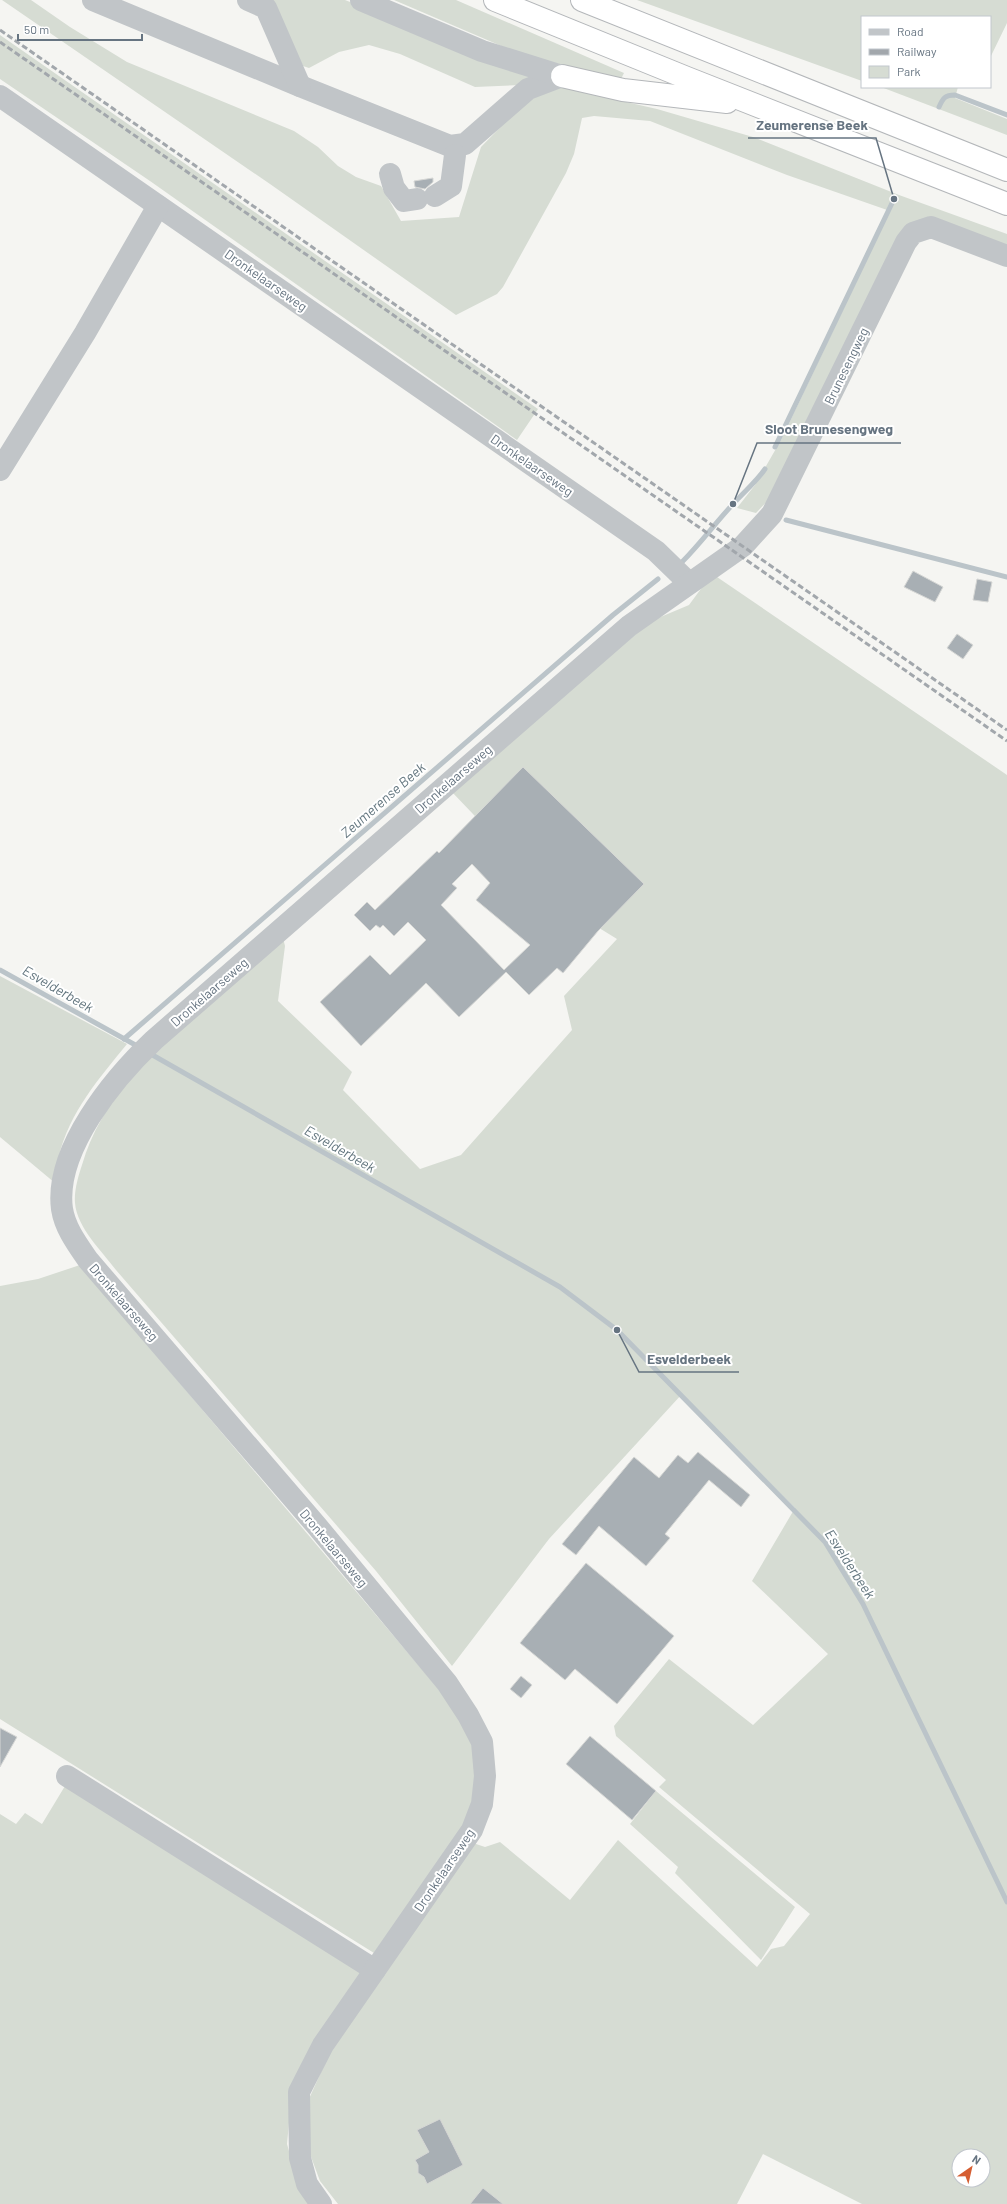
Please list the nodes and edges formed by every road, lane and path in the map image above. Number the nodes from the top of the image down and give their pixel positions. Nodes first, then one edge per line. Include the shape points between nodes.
1 (93, 0) edge
2 (248, 0) edge
3 (361, 0) edge
4 (495, 0) edge
5 (582, 0) edge
6 (562, 76) junction
7 (300, 86) junction
8 (0, 96) edge
9 (756, 105) junction
10 (455, 155) dead end
11 (1007, 170) edge
12 (390, 174) dead end
13 (1007, 204) edge
14 (158, 206) junction
15 (1007, 256) edge
16 (0, 470) edge
17 (689, 583) junction
18 (66, 1776) dead end
19 (375, 1970) junction
20 (321, 2204) edge

1 - 7 street
2 - 7 street via 266,8
3 - 6 street via 482,51
4 - 9 highway
5 - 11 highway
6 - 7 street via 528,89 465,144 450,146
6 - 9 highway via 623,90
8 - 14 street, Dronkelaarseweg
9 - 13 highway
10 - 12 street via 451,186 426,197 404,201 394,188
14 - 16 street via 85,333
14 - 17 street, Dronkelaarseweg via 656,551
15 - 17 street, Brunesengweg via 931,228 913,233 906,242 772,514 743,546
17 - 19 street, Dronkelaarseweg via 629,626 130,1062 98,1103 77,1140 64,1175 62,1208 70,1234 88,1260 316,1525 447,1683 468,1714 482,1742 485,1776 482,1804 472,1830
18 - 19 street
19 - 20 street, Dronkelaarseweg via 323,2045 299,2092 300,2158 307,2184

